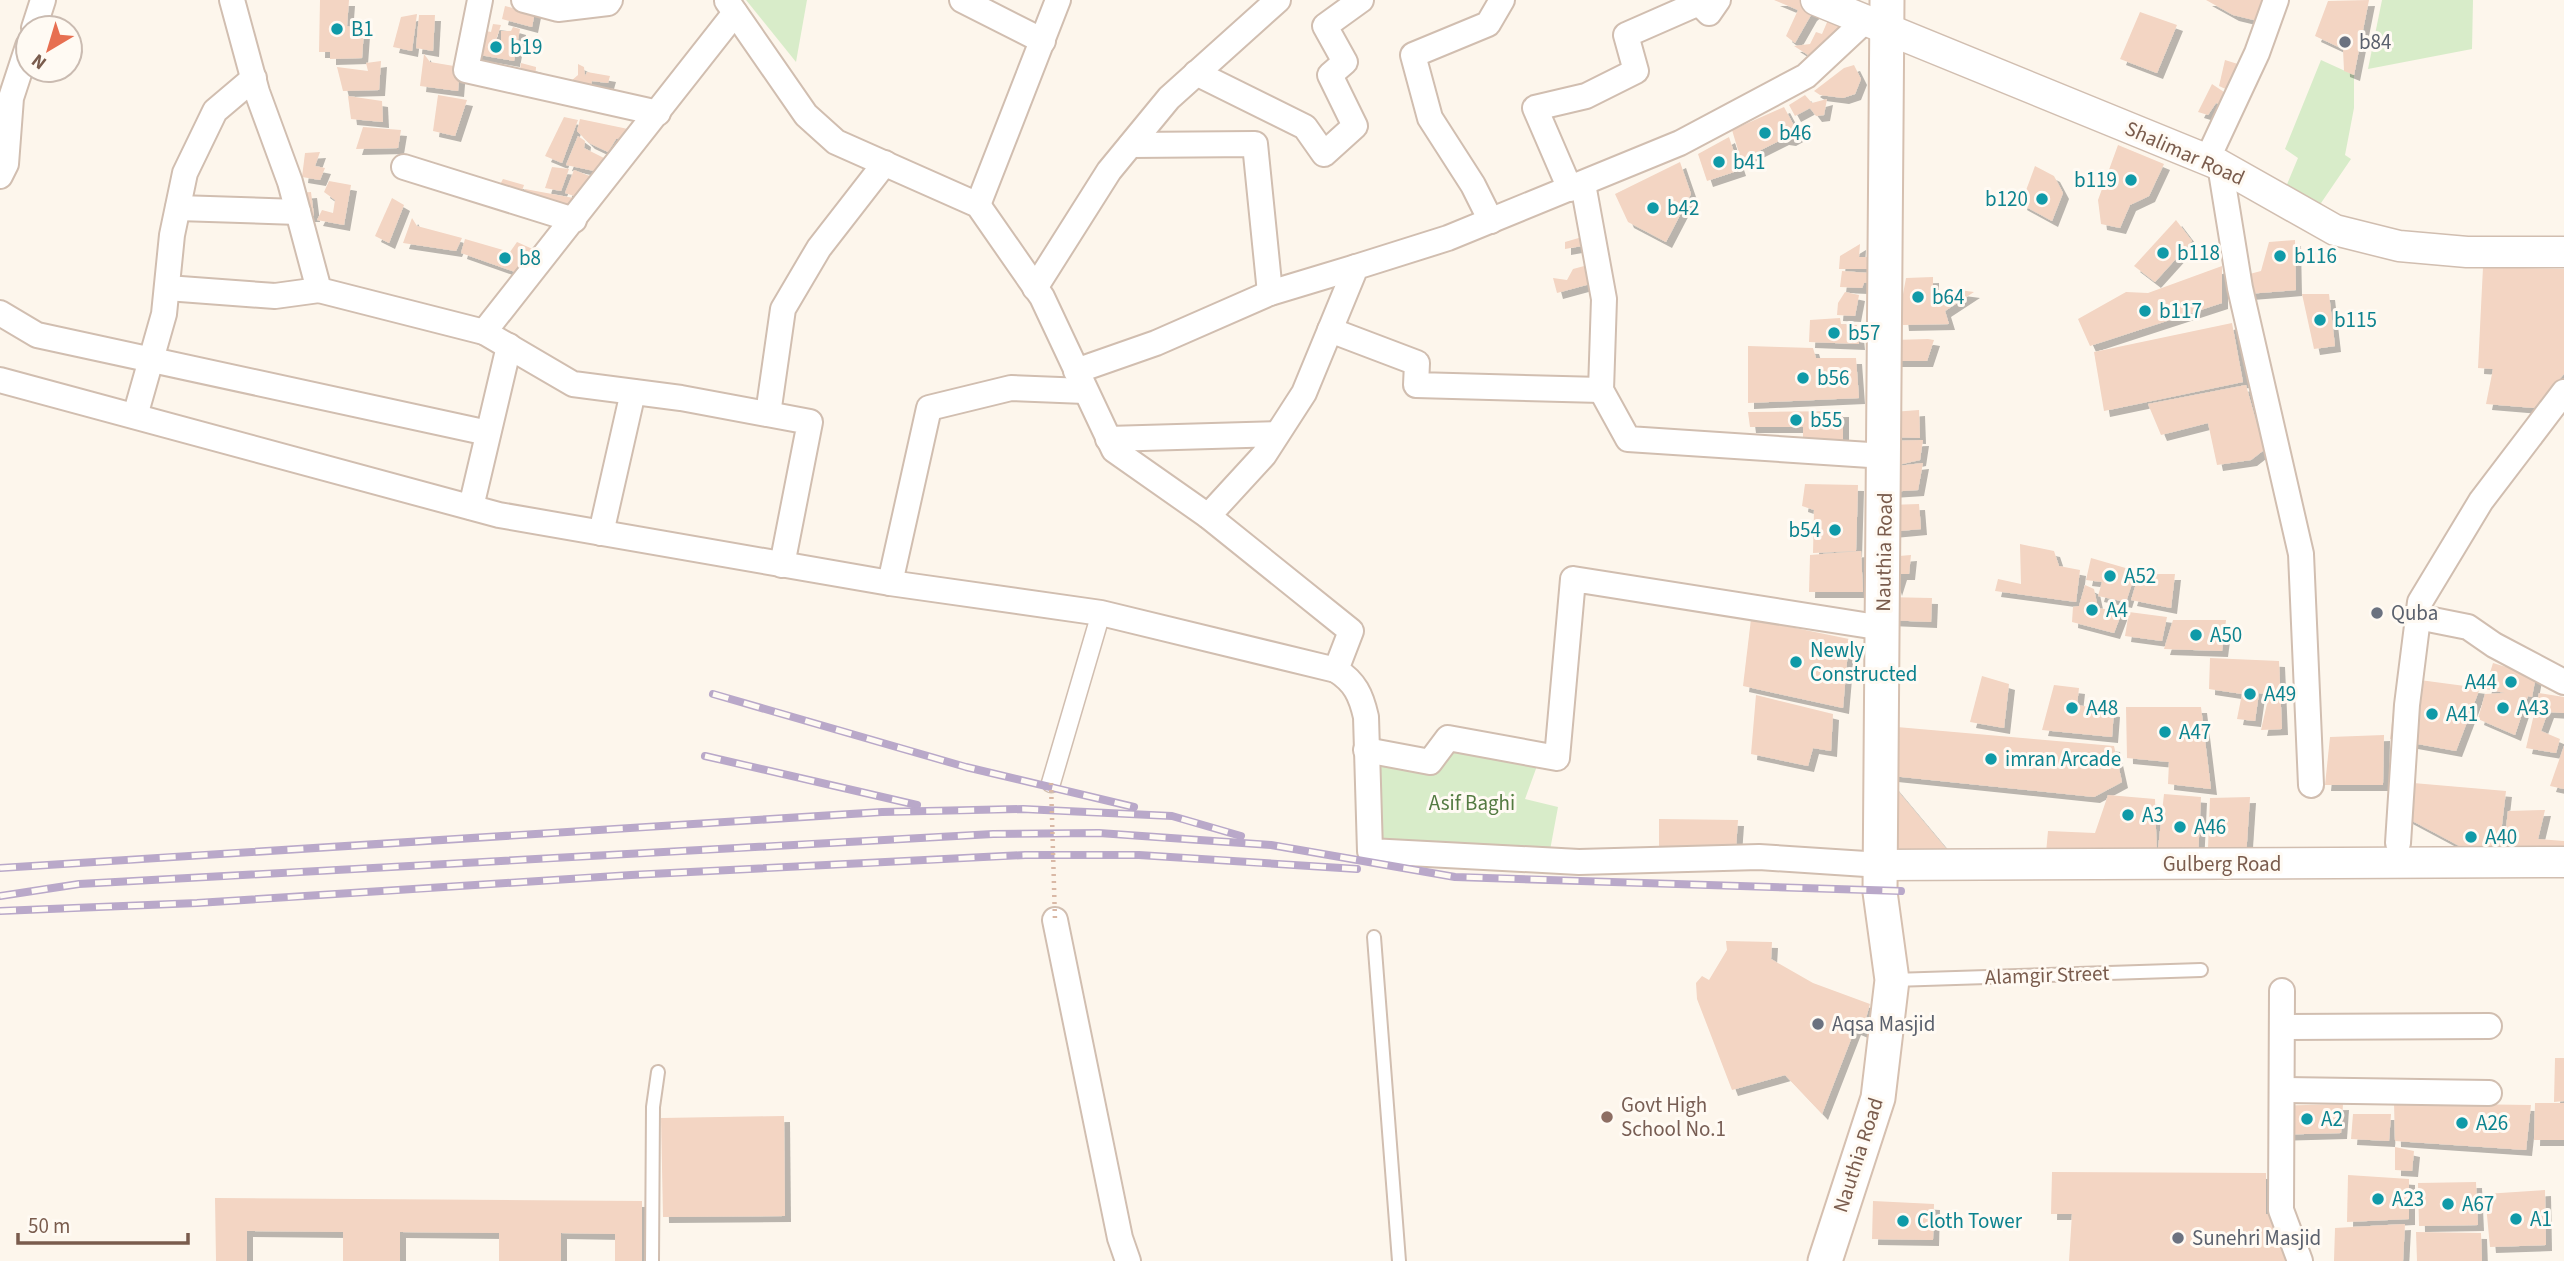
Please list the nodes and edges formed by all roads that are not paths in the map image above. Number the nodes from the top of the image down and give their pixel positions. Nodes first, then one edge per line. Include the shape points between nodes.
1 (232, 0) edge
2 (480, 0) edge
3 (524, 0) edge
4 (610, 0) edge
5 (962, 0) edge
6 (1058, 0) edge
7 (1278, 0) edge
8 (1361, 0) edge
9 (1502, 0) edge
10 (1718, 0) edge
11 (1816, 0) edge
12 (2276, 0) edge
13 (731, 6) edge
14 (1881, 15) edge
15 (1043, 41) junction
16 (1196, 73) junction
17 (254, 78) junction
18 (16, 84) edge
19 (658, 113) junction
20 (1131, 145) junction
21 (885, 163) junction
22 (2214, 163) junction
23 (404, 167) dead end
24 (0, 176) edge
25 (1576, 187) junction
26 (978, 205) junction
27 (177, 208) junction
28 (298, 212) junction
29 (574, 220) junction
30 (1491, 221) junction
31 (2564, 252) edge
32 (1356, 267) junction
33 (167, 288) junction
34 (1035, 288) junction
35 (319, 290) junction
36 (1270, 293) junction
37 (0, 313) edge
38 (1330, 330) junction
39 (484, 332) junction
40 (509, 346) junction
41 (150, 362) junction
42 (0, 380) edge
43 (1081, 381) junction
44 (1601, 390) junction
45 (2564, 391) edge
46 (634, 392) junction
47 (768, 414) junction
48 (135, 415) junction
49 (488, 433) junction
50 (1277, 434) junction
51 (1108, 439) junction
52 (1885, 457) junction
53 (471, 507) junction
54 (1208, 516) junction
55 (601, 533) junction
56 (782, 565) junction
57 (890, 583) junction
58 (1101, 613) junction
59 (2418, 617) junction
60 (1883, 628) junction
61 (1336, 670) junction
62 (2564, 682) edge
63 (1366, 750) junction
64 (1051, 783) road end
65 (2311, 785) dead end
66 (2398, 843) dead end
67 (2564, 862) edge
68 (1881, 865) junction
69 (1055, 920) road end
70 (1374, 937) dead end
71 (2201, 970) dead end
72 (1892, 979) junction
73 (2282, 990) dead end
74 (2489, 1026) dead end
75 (2282, 1027) junction
76 (658, 1072) dead end
77 (2282, 1090) junction
78 (2489, 1093) dead end
79 (652, 1261) edge
80 (1128, 1261) edge
81 (1399, 1261) edge
82 (1825, 1261) edge
83 (2300, 1261) edge

1 - 17 street
2 - 19 street via 466,70
3 - 4 street via 558,9
5 - 15 street
6 - 15 street
7 - 16 street
8 - 16 street via 1325,26 1345,62 1330,75 1355,126 1324,154 1305,127
9 - 30 street via 1488,24 1413,55 1430,118 1474,185
10 - 25 street via 1709,13 1699,3 1626,35 1636,71 1586,96 1535,108
11 - 14 street, Shalimar Road
12 - 22 street
13 - 19 street
13 - 21 street via 806,115 836,142
14 - 22 street, Shalimar Road
14 - 25 street via 1807,76 1680,143
14 - 52 main road, Nauthia Road
15 - 26 street
16 - 20 street
17 - 27 street via 215,111 185,173
17 - 28 street
18 - 24 street via 6,164
19 - 29 street
20 - 34 street via 1109,171
20 - 36 street via 1255,144
21 - 26 street
21 - 47 street via 819,248 783,309
22 - 31 street, Shalimar Road via 2335,230 2399,246 2467,252
22 - 65 street via 2301,554
23 - 29 street
25 - 30 street
25 - 44 street via 1604,299
26 - 34 street
27 - 28 street
27 - 33 street
28 - 35 street
29 - 39 street
30 - 32 street
32 - 36 street
32 - 38 street
33 - 35 street via 275,296
33 - 41 street
34 - 43 street
35 - 39 street
36 - 43 street via 1156,342
37 - 41 street via 37,335
38 - 44 street via 1417,363 1416,385
38 - 50 street via 1304,393
39 - 40 street
40 - 46 street via 573,384
40 - 49 street
41 - 48 street
41 - 49 street
42 - 48 street
43 - 51 street
43 - 57 street via 1011,387 929,408
44 - 52 street via 1628,439
45 - 59 street via 2481,501 2420,602
46 - 47 street
46 - 55 street
47 - 56 street via 810,422
48 - 53 street
49 - 53 street
50 - 51 street
50 - 54 street via 1264,455
51 - 54 street via 1114,450
52 - 60 main road, Nauthia Road
53 - 55 street
54 - 61 street via 1351,632
55 - 56 street
56 - 57 street
57 - 58 street
58 - 61 street
58 - 64 street
59 - 62 street via 2468,627
59 - 66 street
60 - 63 street via 1573,579 1557,758 1448,738 1430,762
60 - 68 main road, Nauthia Road
61 - 63 street via 1351,680 1361,697
63 - 68 street via 1370,851 1579,862 1759,857
67 - 68 street, Gulberg Road
68 - 72 main road, Nauthia Road
69 - 80 street
70 - 81 lane
71 - 72 lane, Alamgir Street
72 - 82 main road, Nauthia Road via 1878,1098
73 - 75 street
74 - 75 street
75 - 77 street
76 - 79 lane via 653,1107
77 - 78 street
77 - 83 street via 2281,1210

